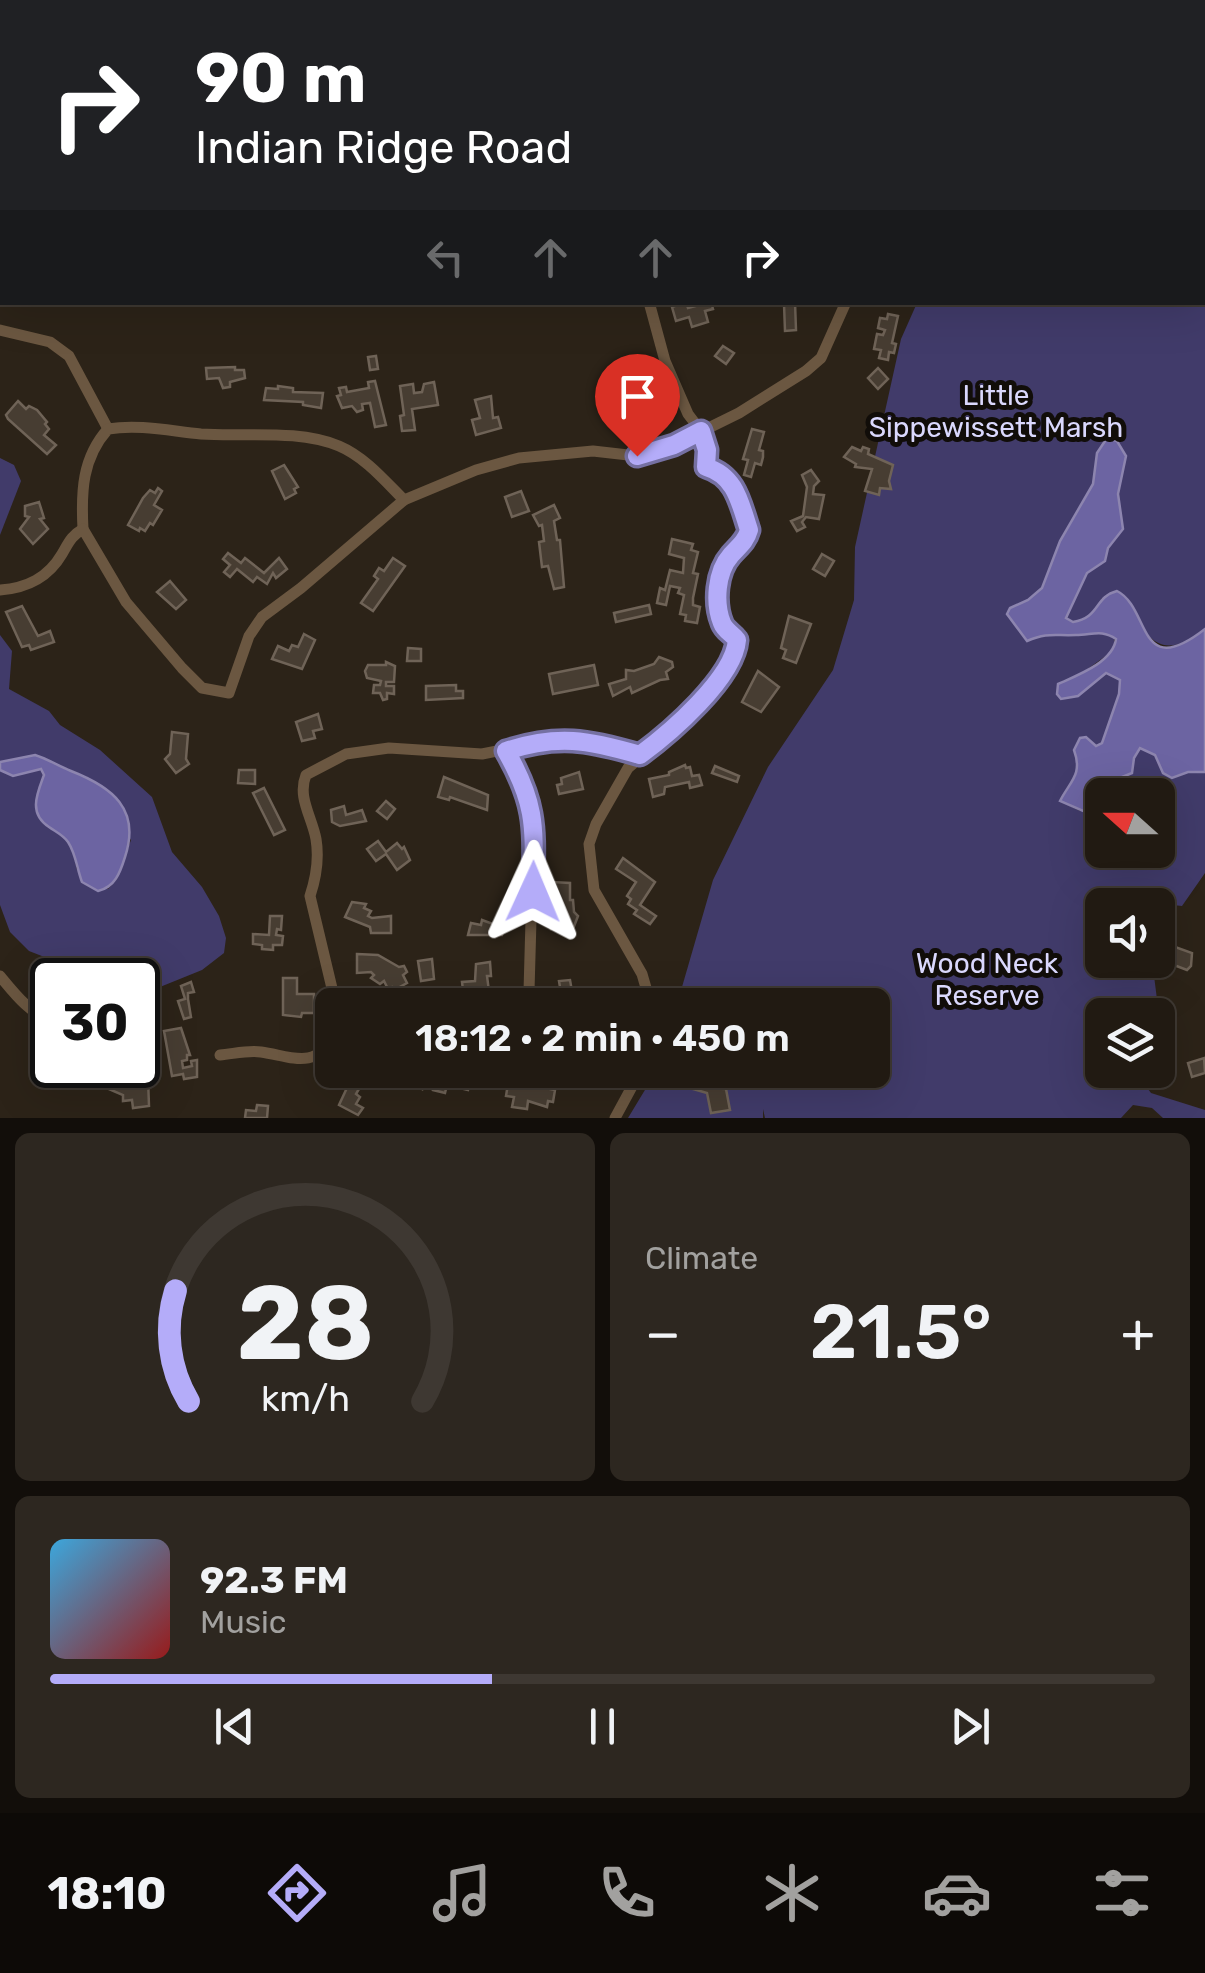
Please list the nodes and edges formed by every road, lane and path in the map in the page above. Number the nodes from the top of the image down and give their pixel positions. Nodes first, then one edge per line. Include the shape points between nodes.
1 (650, 305) edge
2 (845, 305) edge
3 (0, 330) edge
4 (108, 429) junction
5 (701, 431) junction
6 (404, 500) junction
7 (83, 529) junction
8 (0, 590) edge
9 (506, 751) junction
10 (640, 755) junction
11 (0, 976) edge
12 (332, 988) edge
13 (527, 988) edge
14 (646, 988) edge
15 (30, 1008) edge
16 (220, 1055) dead end
17 (315, 1055) edge
18 (631, 1088) edge
19 (615, 1118) edge

1 - 5 street via 664,361
2 - 5 street via 821,358 806,372
3 - 4 street via 50,342 69,356
4 - 6 street via 334,444
4 - 7 street via 84,476
5 - 6 street via 637,456 593,451 519,458
5 - 10 street via 706,467 730,480 749,528 718,586 721,620 737,640 736,650 706,695
6 - 7 street via 262,616 228,693 202,688 182,668 126,602
7 - 8 street via 42,578
9 - 10 street via 557,739
9 - 12 street via 377,750 346,754 306,775 316,840 310,896
9 - 13 street via 534,813
10 - 14 street via 607,803 590,844 594,890
11 - 15 street
16 - 17 street via 259,1051 303,1061
18 - 19 street

